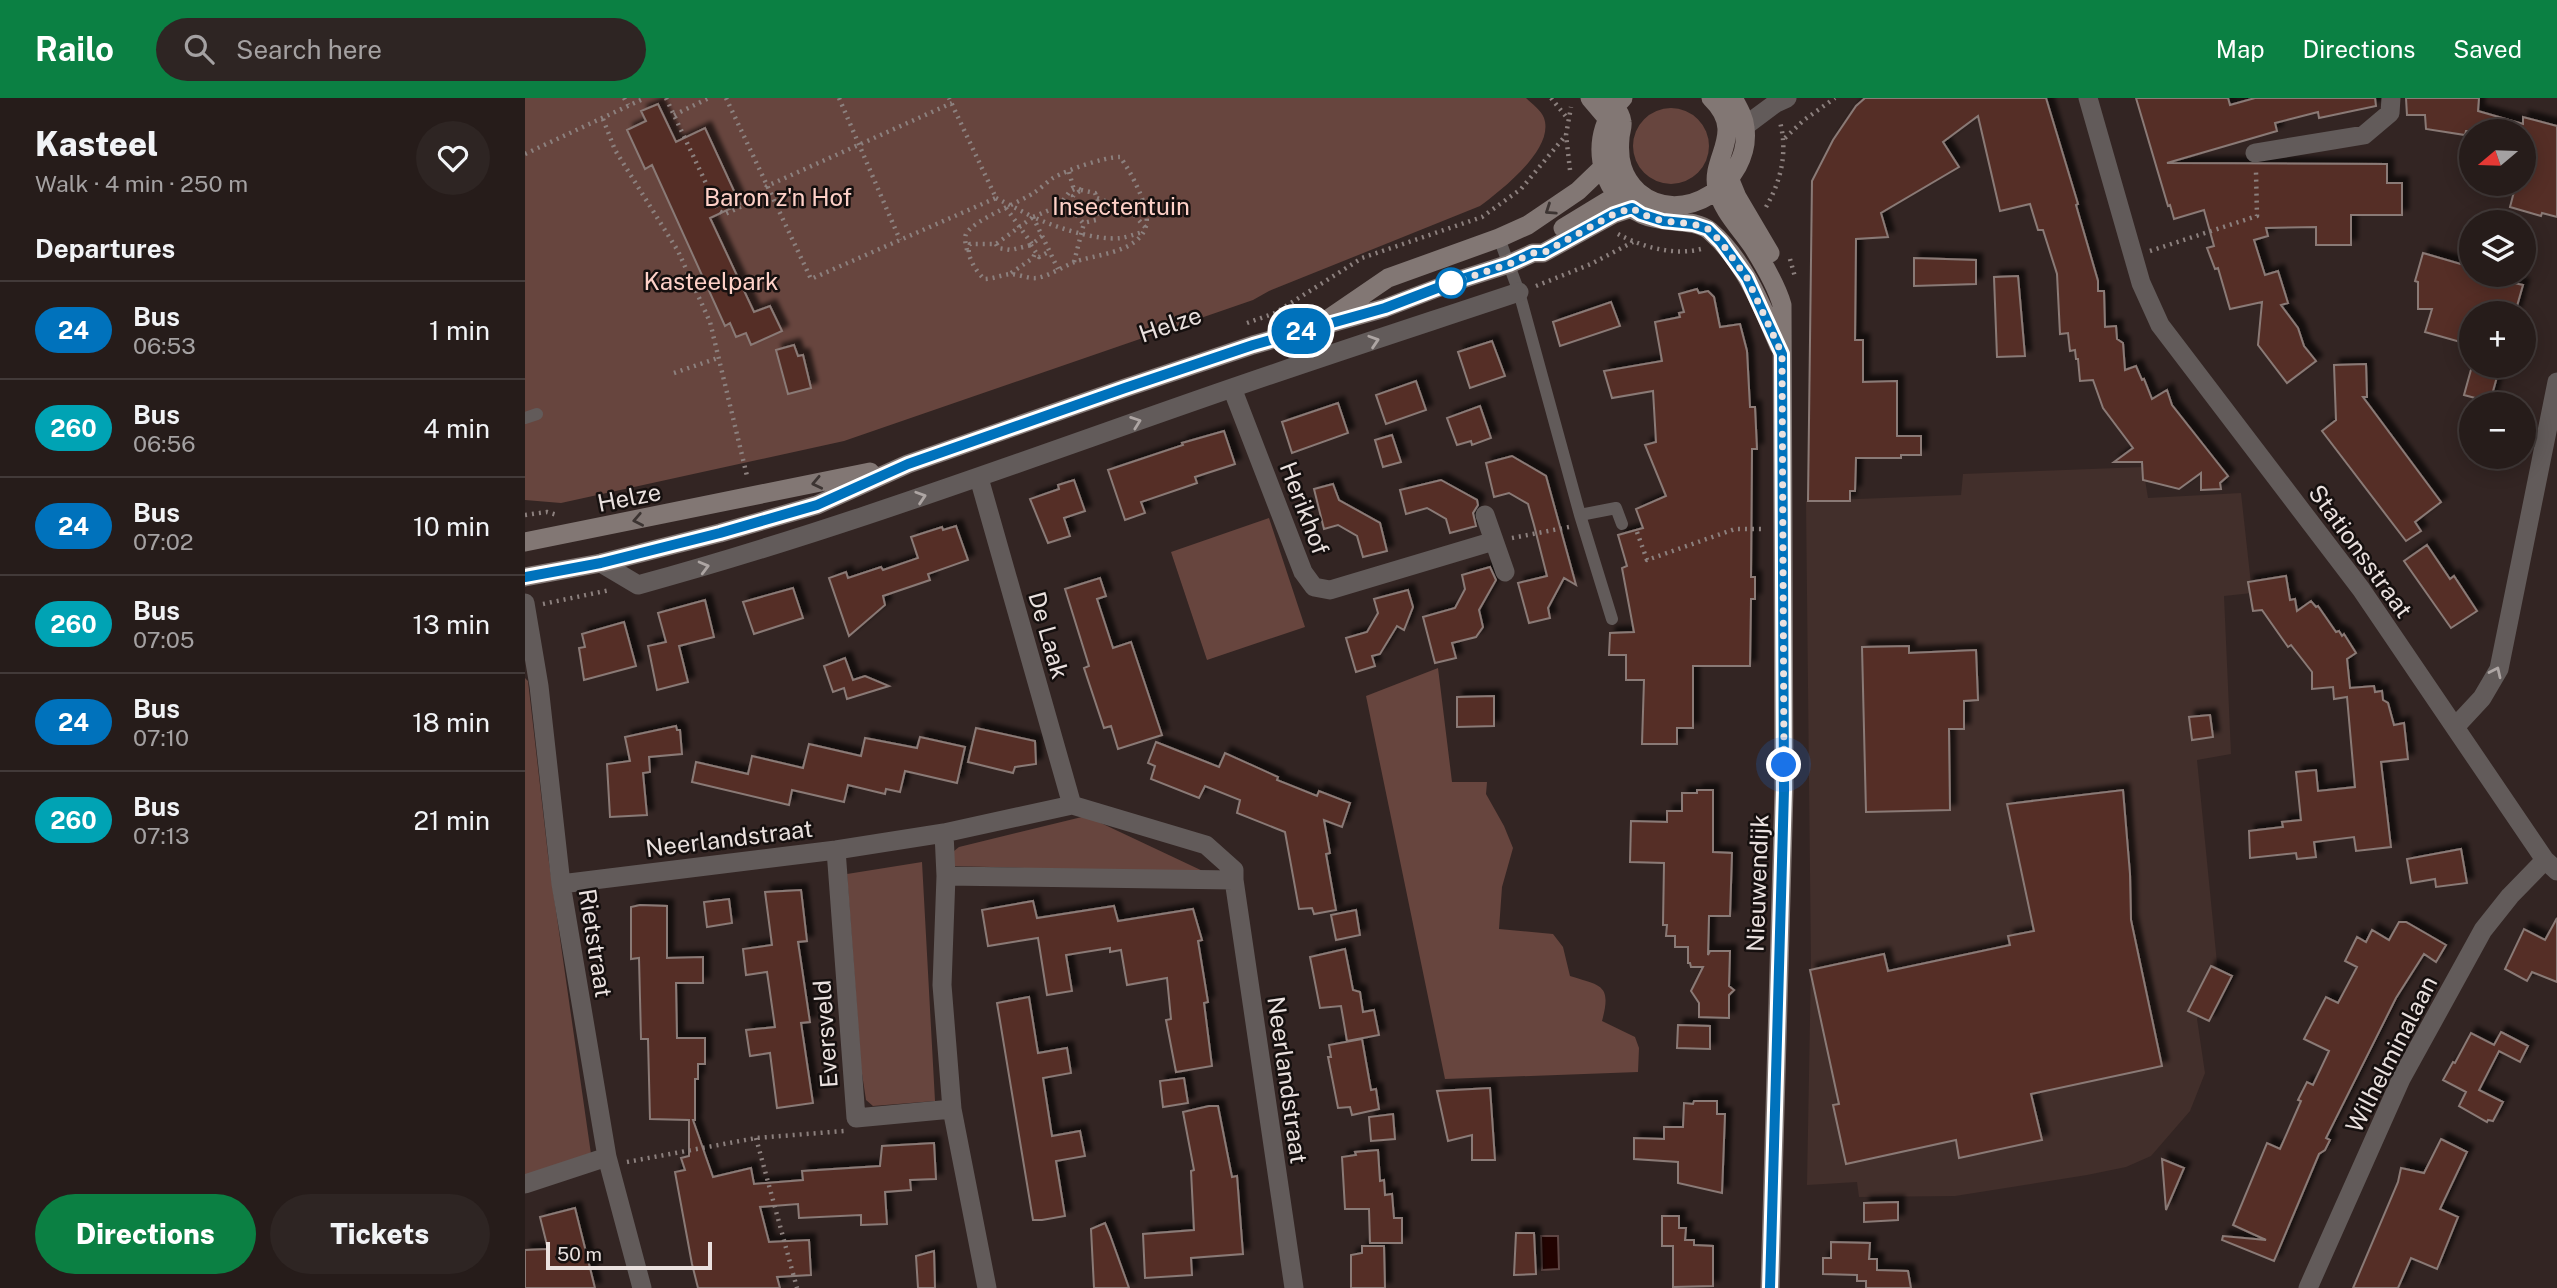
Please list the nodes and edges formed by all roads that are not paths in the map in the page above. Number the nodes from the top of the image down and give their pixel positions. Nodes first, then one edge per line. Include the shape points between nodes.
1 (1590, 98) edge
2 (1787, 98) edge
3 (2088, 98) edge
4 (2391, 98) edge
5 (1726, 99) edge
6 (1613, 105) edge
7 (1745, 126) junction
8 (2255, 153) road end
9 (1603, 167) junction
10 (1724, 185) junction
11 (1629, 198) junction
12 (1499, 238) junction
13 (1509, 264) junction
14 (1519, 292) junction
15 (1316, 327) junction
16 (1782, 354) junction
17 (2557, 382) edge
18 (1232, 388) junction
19 (908, 464) junction
20 (979, 478) junction
21 (1485, 515) dead end
22 (1582, 520) junction
23 (1622, 524) road end
24 (1494, 541) junction
25 (525, 542) edge
26 (601, 563) junction
27 (1505, 572) dead end
28 (525, 577) edge
29 (525, 603) edge
30 (1612, 619) dead end
31 (2456, 726) junction
32 (1072, 805) junction
33 (944, 834) junction
34 (836, 850) junction
35 (2551, 866) edge
36 (946, 876) junction
37 (1234, 880) junction
38 (561, 884) junction
39 (952, 1110) junction
40 (608, 1162) junction
41 (525, 1184) edge
42 (642, 1288) edge
43 (987, 1288) edge
44 (1294, 1288) edge
45 (1770, 1288) edge
46 (2308, 1288) edge

1 - 6 main road
2 - 7 street
3 - 31 street, Stationsstraat via 2141,284 2160,325 2361,589
4 - 8 street via 2389,113 2364,135
5 - 7 main road
5 - 10 main road via 1728,135 1716,177
6 - 9 main road via 1601,145
6 - 11 main road via 1622,119 1619,148
7 - 10 main road via 1743,152
9 - 11 main road via 1610,185
9 -> 12 main road, Helze via 1549,211
10 - 11 main road via 1699,200 1674,205
10 - 16 main road, Nieuwendijk via 1737,197 1778,270
11 - 13 main road, Helze via 1538,243 1533,253
11 - 16 main road, Nieuwendijk via 1641,214 1708,229 1721,242 1747,278
12 - 13 lane
12 - 15 main road, Helze via 1388,278
13 - 14 lane
13 - 15 main road, Helze
18 -> 14 street
14 - 22 lane
15 - 19 main road, Helze
16 - 45 main road, Nieuwendijk via 1784,790
31 -> 17 street via 2500,669
20 -> 18 street
18 - 24 street, Herikhof via 1303,572 1314,587 1330,590
19 -> 25 main road, Helze
19 - 26 main road, Helze via 817,505
26 -> 20 street via 638,584
20 - 32 street, De Laak
21 - 24 street
22 - 23 lane via 1616,508
22 - 30 lane
24 - 27 street
26 - 28 main road, Helze
29 - 38 street, Rietstraat
31 - 35 street, Stationsstraat
32 - 33 street, Neerlandstraat
32 - 37 street, Neerlandstraat via 1206,845 1234,870
33 - 34 street, Neerlandstraat
33 - 36 street
34 - 38 street, Neerlandstraat
34 - 39 street, Eversveld via 856,1118
35 - 46 street, Wilhelminalaan via 2510,896 2483,930 2401,1079
36 - 37 street
36 - 39 street via 942,985
37 - 44 street, Neerlandstraat
38 - 40 street, Rietstraat
39 - 43 street
40 - 41 street
40 - 42 street, Rietstraat

